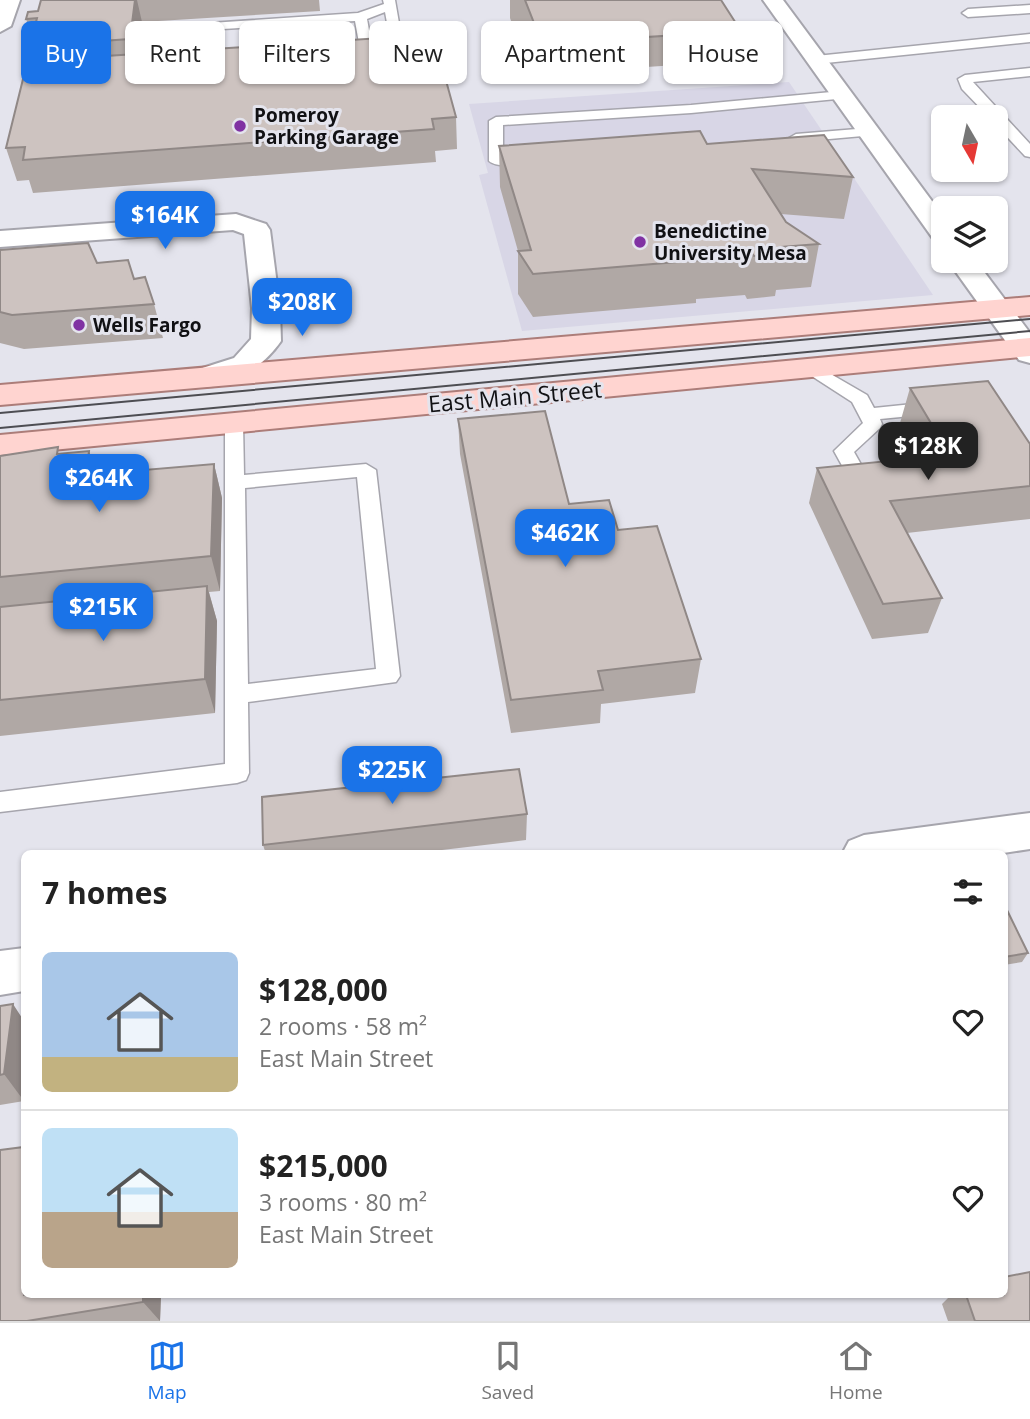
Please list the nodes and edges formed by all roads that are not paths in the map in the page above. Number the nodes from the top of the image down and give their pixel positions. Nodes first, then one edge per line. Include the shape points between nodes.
1 (10, 0) edge
2 (773, 0) edge
3 (955, 0) edge
4 (1021, 0) edge
5 (389, 3) edge
6 (1030, 9) edge
7 (968, 13) junction
8 (360, 17) junction
9 (393, 21) edge
10 (225, 25) edge
11 (0, 26) edge
12 (1030, 38) edge
13 (994, 41) junction
14 (355, 48) edge
15 (816, 60) junction
16 (1028, 74) edge
17 (842, 96) junction
18 (869, 132) junction
19 (777, 139) edge
20 (1030, 153) edge
21 (550, 157) edge
22 (931, 217) edge
23 (0, 239) edge
24 (971, 273) edge
25 (1030, 306) edge
26 (998, 309) junction
27 (266, 341) junction
28 (1029, 350) edge
29 (869, 361) junction
30 (810, 367) junction
31 (321, 368) junction
32 (204, 378) junction
33 (0, 396) edge
34 (956, 406) edge
35 (864, 407) junction
36 (234, 423) junction
37 (0, 445) edge
38 (235, 482) junction
39 (862, 484) edge
40 (236, 605) junction
41 (208, 608) edge
42 (236, 694) junction
43 (0, 802) edge
44 (1030, 831) edge
45 (893, 850) edge
46 (21, 970) edge
47 (0, 973) edge

1 - 11 street
2 - 15 street
3 - 7 lane
4 - 6 lane
5 - 8 lane
5 - 9 lane
6 - 7 lane
7 - 13 lane
8 - 10 lane
8 - 14 lane via 366,47
12 - 13 lane
13 - 15 lane
15 - 17 street
16 - 20 lane via 965,79
17 - 18 street
17 - 21 lane via 496,121 496,161
18 - 19 lane
18 - 22 street
23 - 27 street via 236,222 257,230
24 - 26 street
25 - 26 main road, East Main Street
26 - 28 street
26 - 31 main road, East Main Street
27 - 31 street via 287,360
27 - 32 street via 245,364
28 - 29 main road, East Main Street
29 - 30 main road, East Main Street
29 - 35 lane via 861,380
30 - 35 lane
30 - 36 main road, East Main Street
31 - 32 main road, East Main Street
32 - 33 main road, East Main Street
34 - 35 lane
35 - 39 lane via 873,424 844,451
36 - 37 main road, East Main Street
36 - 38 lane
38 - 40 lane
38 - 42 lane via 366,470 388,676
40 - 41 lane
40 - 42 lane
42 - 43 lane via 237,773
44 - 45 street
46 - 47 street

